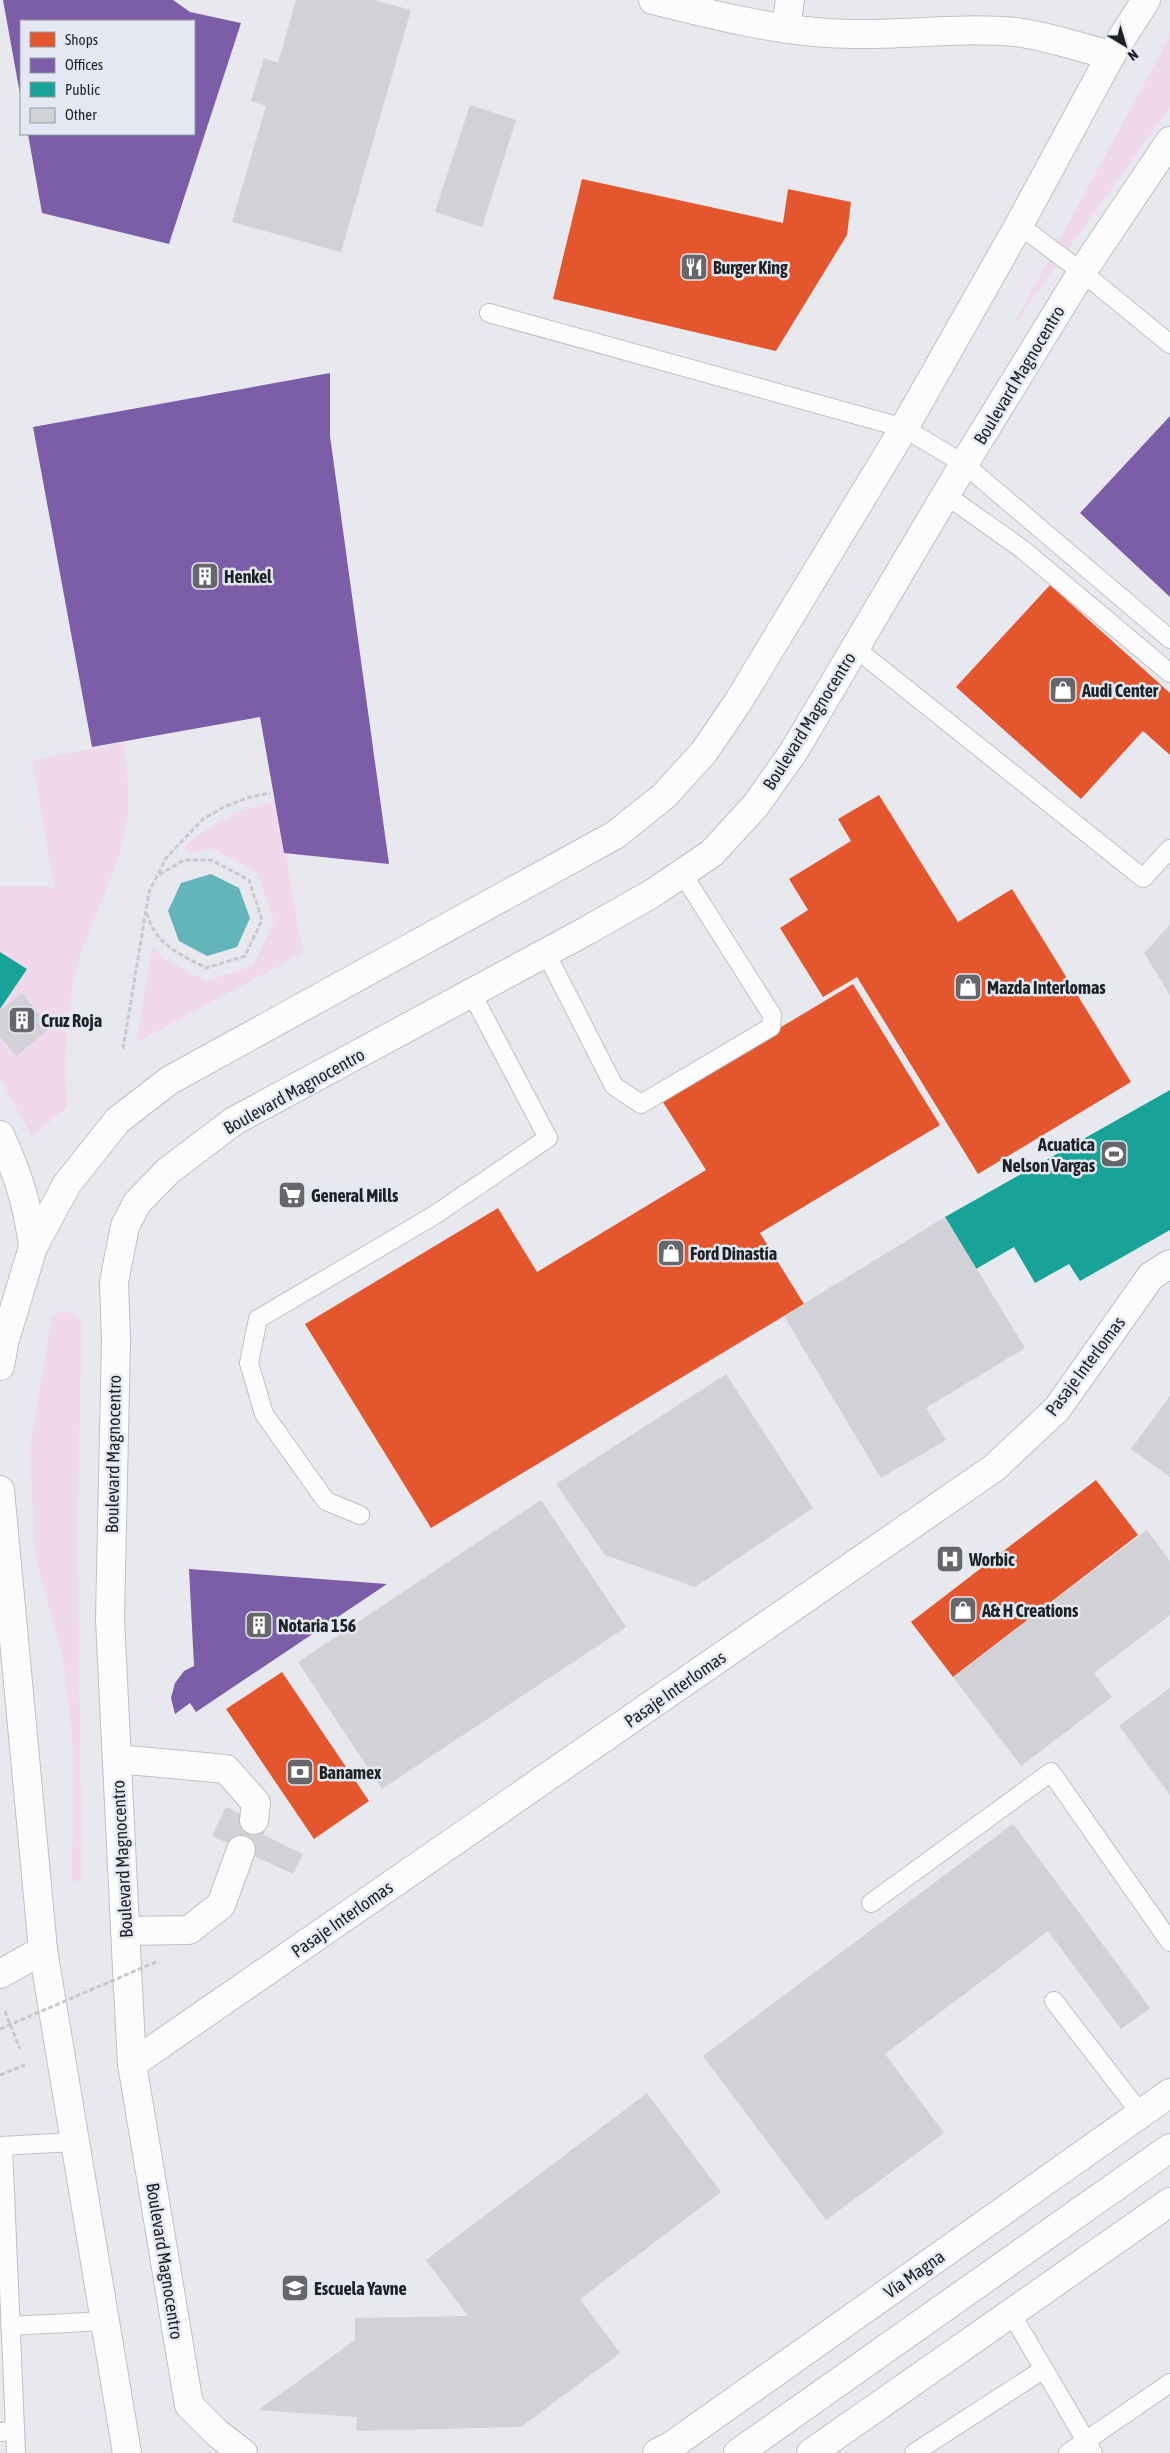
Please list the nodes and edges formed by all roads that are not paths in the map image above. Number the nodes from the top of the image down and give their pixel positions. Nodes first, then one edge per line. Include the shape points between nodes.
1 (653, 0) edge
2 (790, 0) edge
3 (1146, 0) edge
4 (786, 28) junction
5 (1111, 56) junction
6 (1170, 141) edge
7 (1019, 225) junction
8 (1082, 272) junction
9 (489, 313) dead end
10 (1170, 344) edge
11 (904, 428) junction
12 (964, 464) junction
13 (946, 495) junction
14 (1170, 639) edge
15 (855, 648) junction
16 (1170, 674) edge
17 (1170, 849) edge
18 (682, 873) junction
19 (546, 953) junction
20 (472, 994) junction
21 (0, 1135) edge
22 (33, 1247) junction
23 (1170, 1264) edge
24 (1, 1352) edge
25 (0, 1490) edge
26 (360, 1515) dead end
27 (0, 1697) edge
28 (24, 1752) junction
29 (117, 1759) junction
30 (254, 1820) dead end
31 (241, 1850) dead end
32 (871, 1903) dead end
33 (125, 1931) junction
34 (1170, 1942) edge
35 (44, 1950) junction
36 (0, 1974) edge
37 (1054, 2001) dead end
38 (132, 2064) junction
39 (1170, 2093) edge
40 (1141, 2114) junction
41 (74, 2142) junction
42 (1, 2146) edge
43 (1170, 2148) edge
44 (1170, 2202) edge
45 (1011, 2313) junction
46 (105, 2321) junction
47 (10, 2326) junction
48 (1044, 2369) junction
49 (1170, 2383) edge
50 (8, 2431) edge
51 (1090, 2447) edge
52 (16, 2453) edge
53 (127, 2453) edge
54 (244, 2453) edge
55 (657, 2453) edge
56 (738, 2453) edge
57 (811, 2453) edge
58 (914, 2453) edge
59 (1068, 2453) edge

1 - 4 street via 723,18
2 - 4 street
3 - 5 street
4 - 5 street via 850,34 959,29 1017,32
5 - 7 street
6 - 8 street, Boulevard Magnocentro
7 - 8 lane
7 - 11 street
8 - 10 lane
8 - 12 street, Boulevard Magnocentro
9 - 11 lane
11 - 12 lane
11 - 22 street via 738,702 704,752 664,796 615,835 170,1080 118,1120 85,1158 66,1184
12 - 13 street, Boulevard Magnocentro
12 - 14 lane
13 - 15 street, Boulevard Magnocentro
13 - 16 lane via 1022,549
15 - 17 lane via 1143,878
15 - 18 street, Boulevard Magnocentro via 794,751 756,805 712,852
18 - 19 street, Boulevard Magnocentro via 653,893
18 - 19 lane via 772,1015 770,1027 649,1099 640,1104 614,1086
19 - 20 street, Boulevard Magnocentro
20 - 26 lane via 548,1138 433,1216 258,1319 249,1363 264,1414 326,1501
20 - 29 street, Boulevard Magnocentro via 234,1121 168,1171 137,1203 125,1226 114,1282 116,1340 110,1619
21 - 22 street via 17,1171 29,1212
22 - 24 street
23 - 38 street, Pasaje Interlomas via 1151,1276 1057,1409 994,1468
25 - 28 street
27 - 28 street
28 - 35 street
29 - 30 street via 226,1768 256,1803
29 - 33 street, Boulevard Magnocentro
31 - 33 street via 221,1905 189,1930
32 - 34 lane via 1051,1772
33 - 38 street, Boulevard Magnocentro
35 - 36 street
35 - 41 street
37 - 40 lane
38 - 54 street, Boulevard Magnocentro via 189,2405 217,2433
39 - 40 street, Vía Magna
40 - 55 street, Vía Magna
41 - 42 lane
41 - 46 street
42 - 47 lane
43 - 56 street
44 - 45 street
45 - 48 lane
45 - 57 street
46 - 47 lane
46 - 53 street
47 - 50 lane
48 - 51 lane
48 - 58 lane
49 - 51 lane
50 - 52 lane
51 - 59 lane

